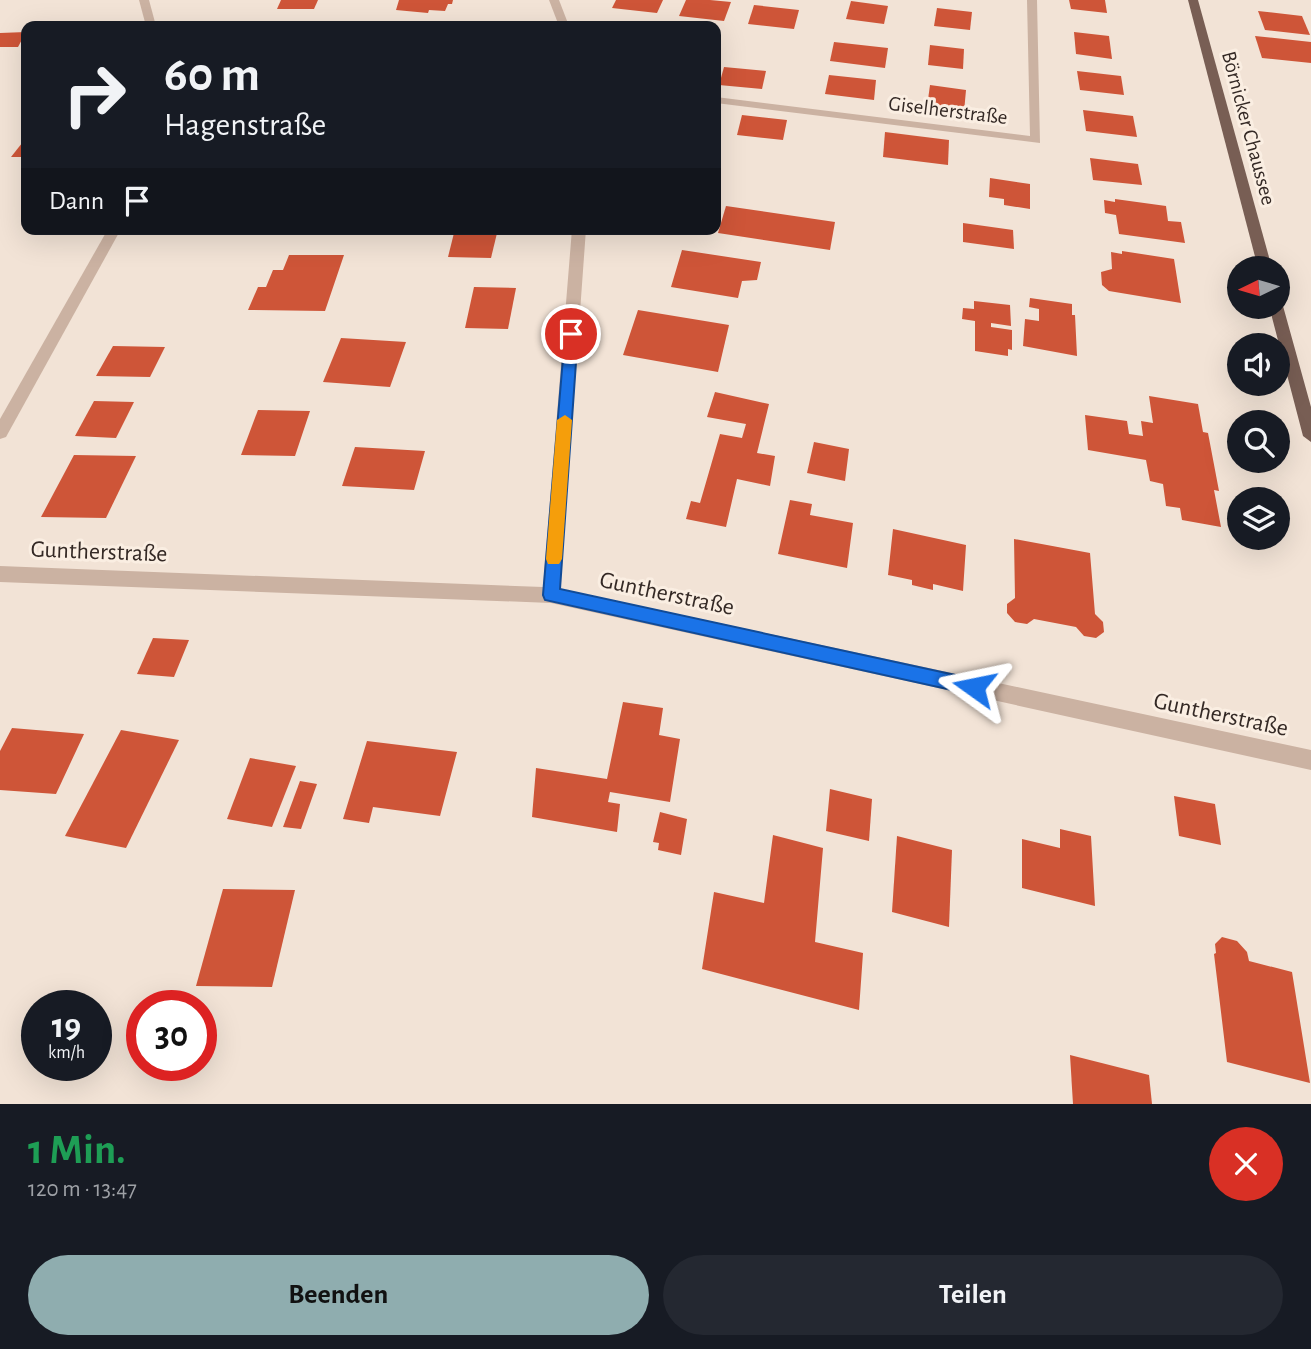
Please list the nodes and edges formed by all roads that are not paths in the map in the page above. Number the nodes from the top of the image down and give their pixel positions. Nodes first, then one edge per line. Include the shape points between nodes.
1 (144, 0) edge
2 (554, 0) edge
3 (1032, 0) edge
4 (1193, 0) edge
5 (150, 21) edge
6 (562, 21) edge
7 (721, 101) edge
8 (112, 235) edge
9 (579, 235) edge
10 (1262, 256) edge
11 (1280, 319) edge
12 (0, 433) edge
13 (1311, 436) edge
14 (0, 574) edge
15 (551, 595) junction
16 (1311, 760) edge

1 - 5 street
2 - 6 street
3 - 7 street, Giselherstraße via 1036,140
4 - 10 main road, Börnicker Chaussee
8 - 12 street
9 - 15 street
11 - 13 main road
14 - 15 street, Guntherstraße
15 - 16 street, Guntherstraße

